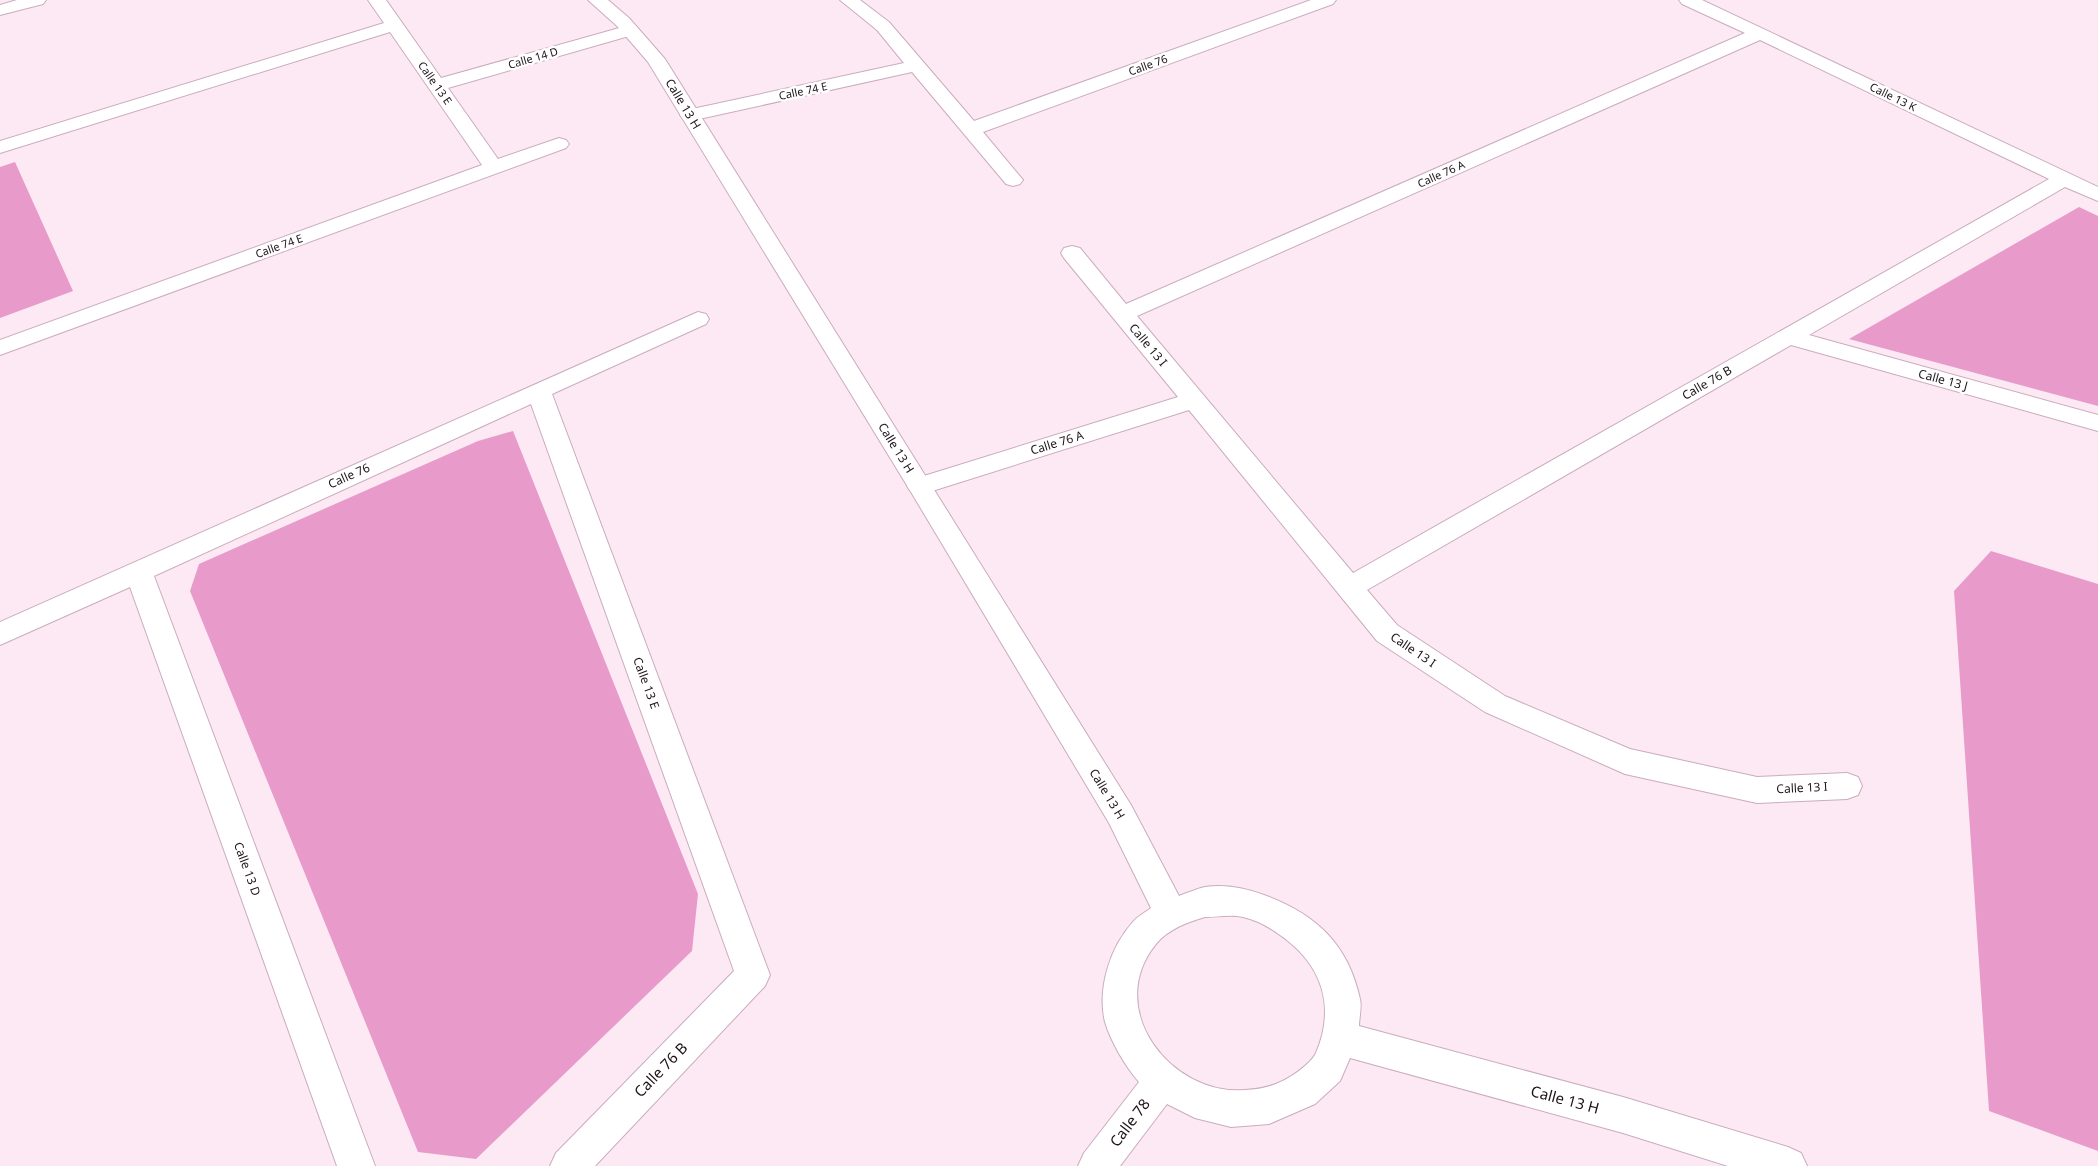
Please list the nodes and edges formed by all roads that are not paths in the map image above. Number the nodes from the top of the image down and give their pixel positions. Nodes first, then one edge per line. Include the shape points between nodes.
1 (37, 0) edge
2 (377, 0) edge
3 (598, 0) edge
4 (849, 0) edge
5 (1327, 0) edge
6 (1688, 0) edge
7 (0, 10) edge
8 (395, 25) junction
9 (630, 30) junction
10 (1760, 33) junction
11 (916, 66) junction
12 (437, 85) junction
13 (690, 115) junction
14 (969, 130) junction
15 (559, 144) dead end
16 (0, 147) edge
17 (493, 167) junction
18 (2065, 179) junction
19 (1013, 180) dead end
20 (2098, 195) edge
21 (1072, 253) dead end
22 (1122, 314) junction
23 (698, 319) dead end
24 (1788, 337) junction
25 (0, 348) edge
26 (539, 391) junction
27 (1194, 400) junction
28 (2098, 422) edge
29 (920, 486) junction
30 (138, 571) junction
31 (1350, 587) junction
32 (0, 634) edge
33 (1847, 786) dead end
34 (1171, 913) junction
35 (753, 975) joint
36 (1340, 1038) junction
37 (1162, 1081) junction
38 (356, 1166) edge
39 (569, 1166) edge
40 (1097, 1166) edge
41 (1788, 1166) edge

1 - 7 street
2 - 8 street, Calle 13 E
3 - 9 street, Calle 13 H
4 - 11 street via 882,26
5 - 14 street, Calle 76
6 - 10 street, Calle 13 K
8 - 12 street, Calle 13 E
8 - 16 street
9 - 12 street, Calle 14 D
9 - 13 street, Calle 13 H via 656,59
10 - 18 street, Calle 13 K
10 - 22 street, Calle 76 A
11 - 13 street, Calle 74 E
11 - 14 street
12 - 17 street, Calle 13 E
13 - 29 street, Calle 13 H
14 - 19 street
15 - 17 street, Calle 74 E
17 - 25 street, Calle 74 E
18 - 20 street, Calle 13 K
18 - 24 street, Calle 76 B
21 - 22 street, Calle 13 I
22 - 27 street, Calle 13 I
23 - 26 street, Calle 76
24 - 28 street, Calle 13 J
24 - 31 street, Calle 76 B
26 - 30 street, Calle 76
26 - 35 street, Calle 13 E
27 - 29 street, Calle 76 A
27 - 31 street, Calle 13 I
29 - 34 street, Calle 13 H via 1120,814
30 - 32 street, Calle 76
30 - 38 street, Calle 13 D
31 - 33 street, Calle 13 I via 1387,632 1495,704 1625,761 1757,790
34 - 36 street via 1205,902 1242,902 1278,915 1309,936 1332,966 1343,1001
34 - 37 street via 1145,932 1136,945 1128,958 1120,989 1123,1022 1138,1054
35 - 39 street, Calle 76 B
36 - 37 street via 1327,1069 1302,1091 1269,1106 1231,1109 1195,1100
36 - 41 street, Calle 13 H via 1623,1116
37 - 40 street, Calle 78

